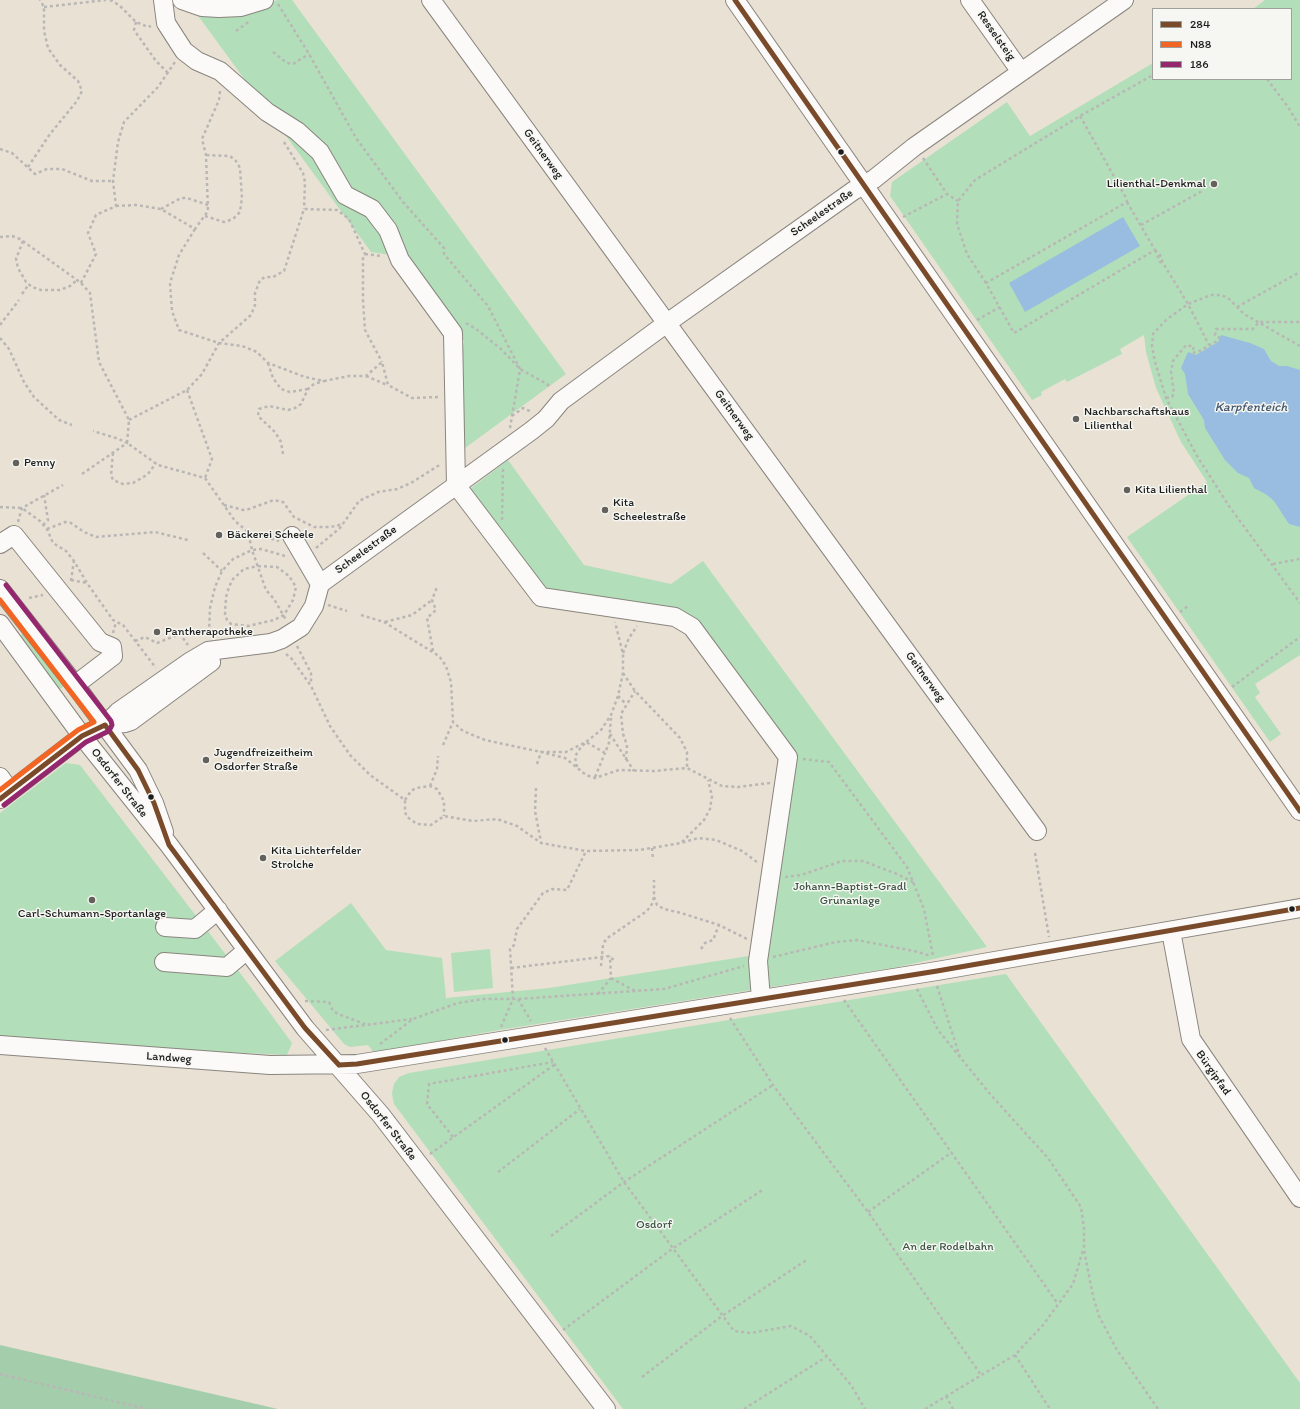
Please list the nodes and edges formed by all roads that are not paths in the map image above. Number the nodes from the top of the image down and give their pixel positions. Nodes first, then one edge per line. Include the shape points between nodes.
1 (163, 0) edge
2 (182, 0) edge
3 (264, 0) edge
4 (431, 0) edge
5 (735, 0) edge
6 (970, 0) edge
7 (1124, 0) edge
8 (1021, 72) junction
9 (863, 184) junction
10 (667, 323) junction
11 (456, 485) junction
12 (292, 536) dead end
13 (0, 544) edge
14 (320, 584) junction
15 (0, 589) edge
16 (0, 624) edge
17 (77, 688) junction
18 (59, 705) junction
19 (105, 725) junction
20 (82, 736) junction
21 (3, 789) edge
22 (1300, 812) edge
23 (1037, 831) dead end
24 (169, 845) junction
25 (1300, 908) edge
26 (218, 910) junction
27 (165, 927) dead end
28 (1171, 931) junction
29 (247, 950) junction
30 (164, 962) dead end
31 (761, 999) junction
32 (0, 1045) edge
33 (339, 1065) junction
34 (1300, 1198) edge
35 (606, 1409) edge

1 - 11 street via 166,23 184,50 197,61 220,71 267,112 297,131 320,152 345,195 372,209 388,230 400,260 453,333
2 - 3 street via 202,7 219,8 240,7
4 - 10 street, Geitnerweg
5 - 9 street
6 - 8 street, Resselsteig
7 - 8 street, Scheelestraße
8 - 9 street, Scheelestraße via 914,147 879,176
9 - 10 street, Scheelestraße
9 - 22 street
10 - 11 street, Scheelestraße via 561,401 546,419 531,431
10 - 23 street, Geitnerweg
11 - 14 street, Scheelestraße
11 - 31 street via 541,597 675,617 692,627 788,757 759,953
12 - 14 street via 298,554
13 - 17 street via 14,535 100,642 112,647 113,656
14 - 19 street via 308,618 292,633 271,643 208,651 211,662 131,721
15 - 17 street, Osdorfer Straße
16 - 18 street, Osdorfer Straße
17 - 18 street
17 - 19 street, Osdorfer Straße
18 - 20 street, Osdorfer Straße
19 - 20 street
19 - 24 street, Osdorfer Straße via 138,770 154,803
20 - 21 street
20 - 24 street, Osdorfer Straße
24 - 26 street, Osdorfer Straße
25 - 28 street, Landweg
26 - 27 street via 195,929
26 - 29 street, Osdorfer Straße
28 - 31 street, Landweg
28 - 34 street, Bürgipfad via 1190,1039
29 - 30 street via 228,967
29 - 33 street, Osdorfer Straße via 305,1028
31 - 33 street, Landweg
32 - 33 street, Landweg via 270,1065
33 - 35 street, Osdorfer Straße via 381,1115

